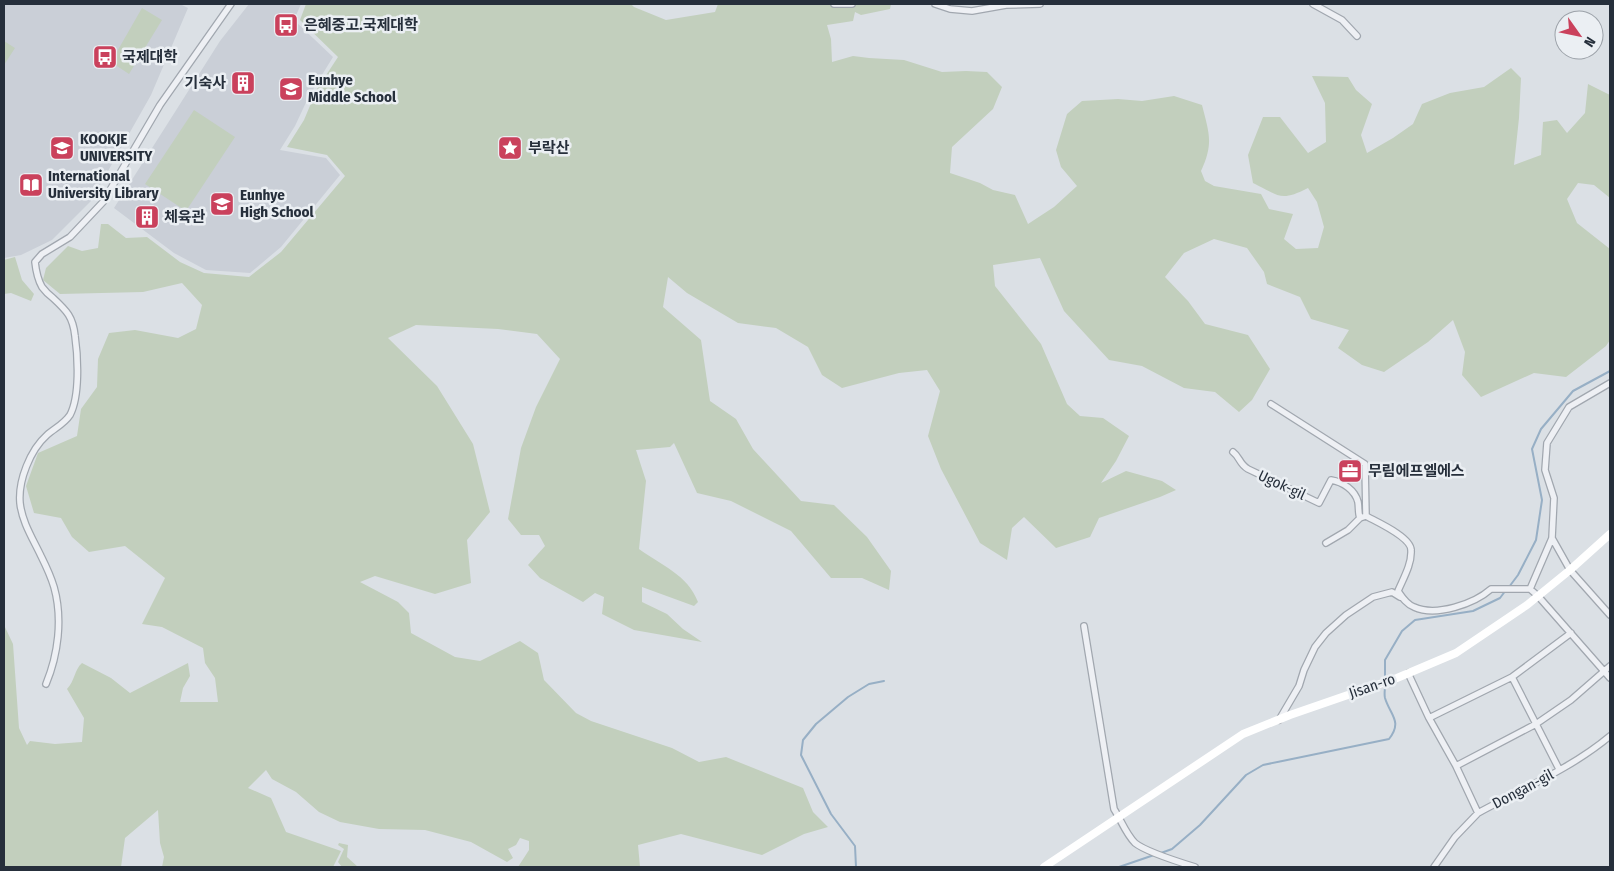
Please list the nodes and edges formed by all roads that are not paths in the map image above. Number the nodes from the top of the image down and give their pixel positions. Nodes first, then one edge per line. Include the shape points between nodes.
1 (231, 4) edge
2 (834, 4) edge
3 (852, 4) edge
4 (935, 4) edge
5 (1040, 4) edge
6 (1313, 4) edge
7 (1357, 36) dead end
8 (1610, 383) edge
9 (1271, 404) dead end
10 (1233, 452) dead end
11 (1363, 517) junction
12 (1610, 534) edge
13 (1552, 538) junction
14 (1326, 542) dead end
15 (1570, 570) junction
16 (1528, 589) junction
17 (1538, 596) junction
18 (1405, 601) junction
19 (1610, 615) edge
20 (1084, 626) dead end
21 (1571, 633) junction
22 (1610, 666) edge
23 (1604, 671) junction
24 (1408, 672) junction
25 (1512, 677) junction
26 (1610, 678) edge
27 (46, 684) dead end
28 (1429, 718) junction
29 (1278, 720) junction
30 (1536, 724) junction
31 (1610, 736) edge
32 (1456, 766) junction
33 (1559, 769) junction
34 (1478, 813) junction
35 (1119, 817) junction
36 (1044, 867) edge
37 (1195, 867) edge
38 (1434, 867) edge

1 - 27 street via 160,105 103,202 70,238 34,262 43,289 73,320 77,358 73,407 65,422 40,442 21,485 22,514 49,574 57,605 55,658
2 - 3 street
4 - 5 street via 972,11
6 - 7 street via 1342,20
8 - 13 street via 1569,407 1547,443 1545,470 1554,498
9 - 11 street via 1365,464 1367,493
10 - 11 street, Ugok-gil via 1241,466 1319,503 1331,480 1343,483 1356,496
11 - 14 street
11 - 18 street via 1393,531 1410,544 1412,551 1408,567 1398,591
12 - 15 main road, Jisan-ro
13 - 15 street
13 - 16 street
15 - 17 main road, Jisan-ro
15 - 19 street
16 - 17 street
16 - 18 street via 1491,589 1472,602 1444,609 1429,610
17 - 21 street
17 - 24 main road, Jisan-ro via 1456,653
18 - 29 street via 1392,592 1373,597 1326,633 1315,647 1299,686
20 - 35 street via 1114,809
21 - 23 street
21 - 25 street
22 - 23 street
23 - 26 street
23 - 30 street via 1571,700
24 - 28 street, Dongan-gil
24 - 29 main road, Jisan-ro
25 - 28 street
25 - 30 street
28 - 32 street, Dongan-gil
29 - 35 main road, Jisan-ro via 1243,734
30 - 32 street
30 - 33 street
31 - 33 street, Dongan-gil
32 - 34 street, Dongan-gil
33 - 34 street, Dongan-gil
34 - 38 street via 1455,837
35 - 36 main road, Jisan-ro
35 - 37 street via 1136,844

